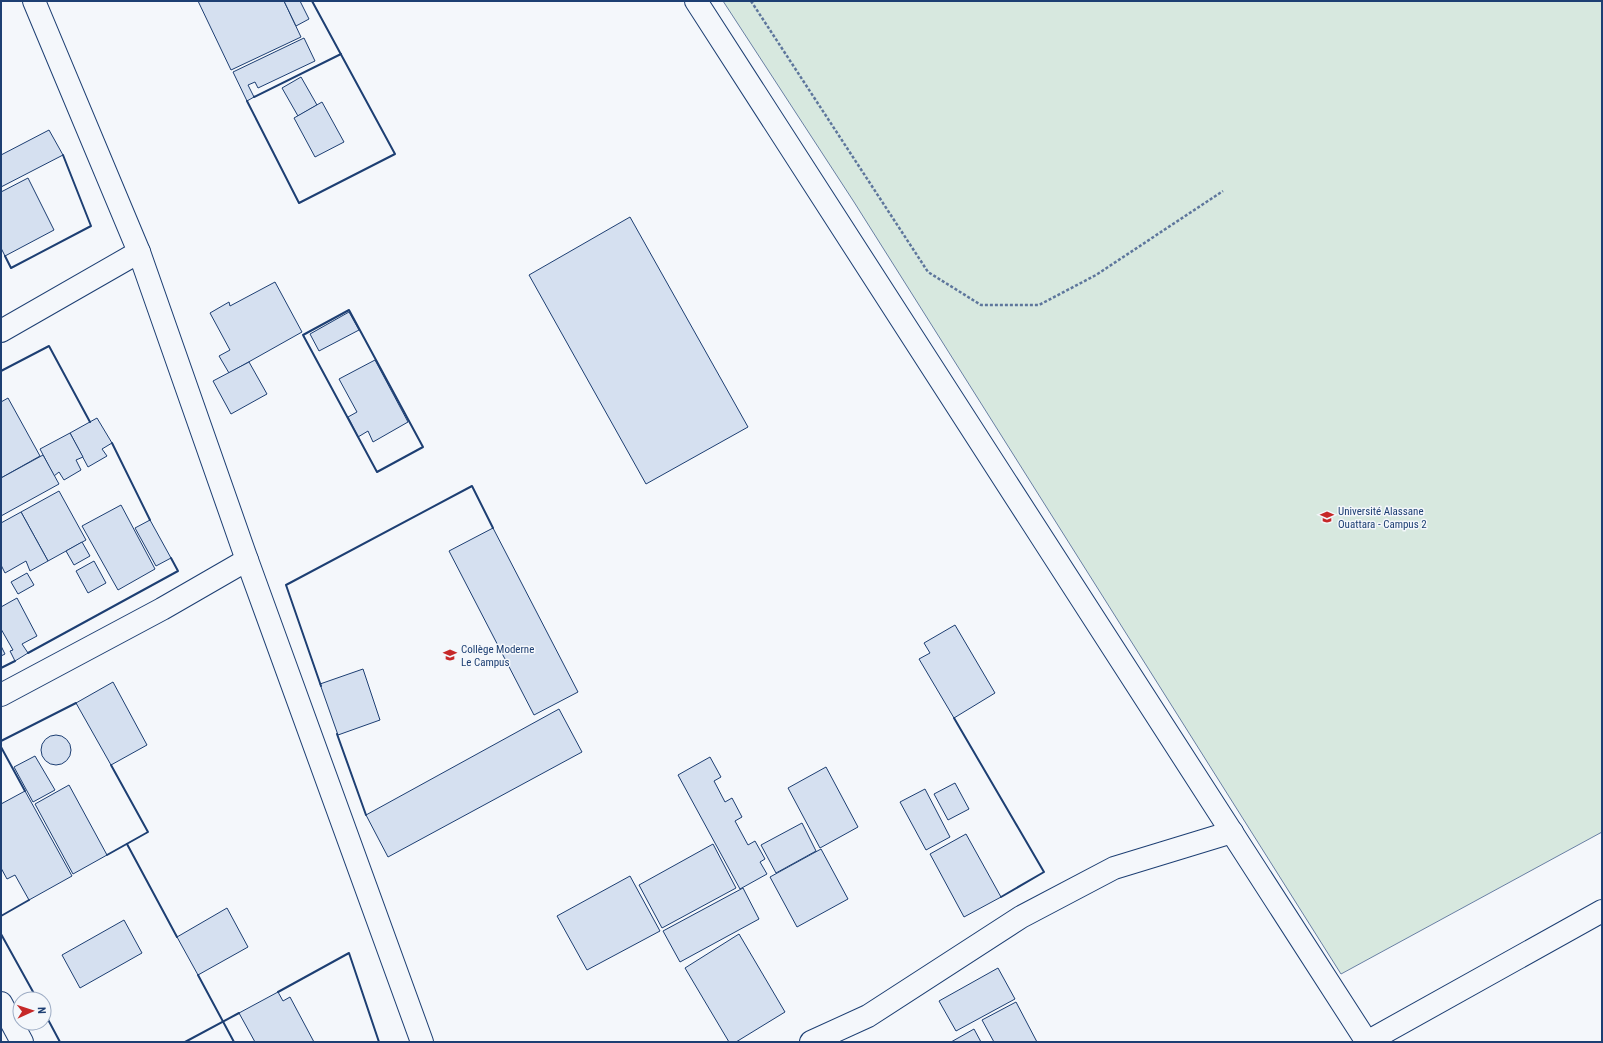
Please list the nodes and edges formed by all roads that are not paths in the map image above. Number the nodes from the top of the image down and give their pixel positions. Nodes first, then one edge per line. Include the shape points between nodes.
1 (34, 1) edge
2 (696, 1) edge
3 (139, 252) junction
4 (1, 331) edge
5 (247, 560) junction
6 (1, 695) edge
7 (1232, 832) junction
8 (1602, 911) edge
9 (1, 1003) edge
10 (22, 1042) edge
11 (422, 1042) edge
12 (811, 1042) edge
13 (1367, 1042) edge

1 - 3 street
2 - 7 street
3 - 4 street
3 - 5 street
5 - 6 street via 162,609
5 - 11 street
7 - 12 street via 1114,868 1021,917 868,1016
7 - 13 street
8 - 13 street
9 - 10 street

